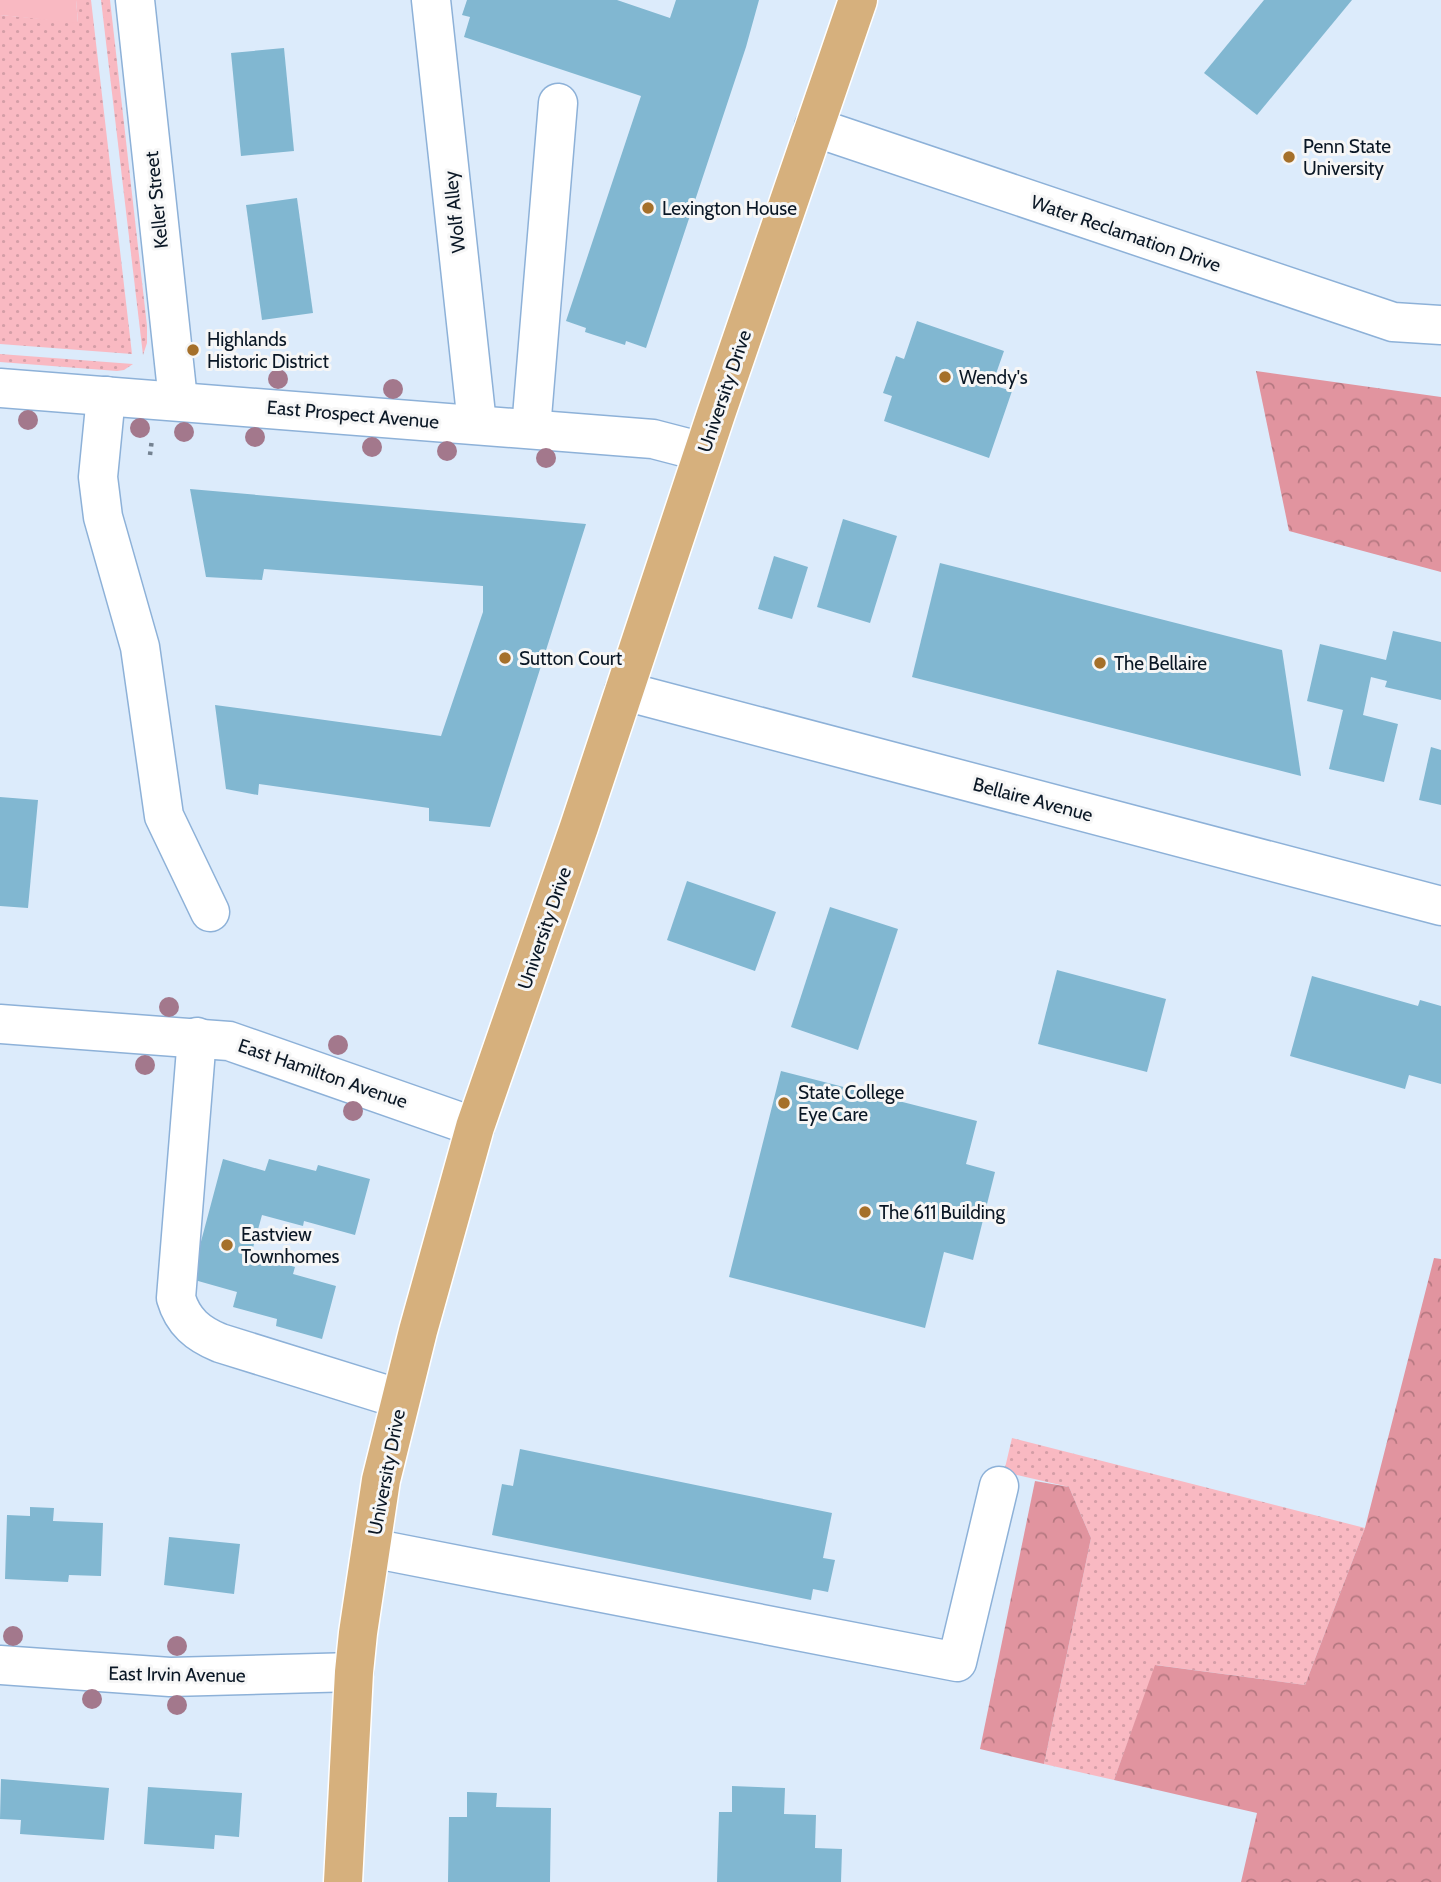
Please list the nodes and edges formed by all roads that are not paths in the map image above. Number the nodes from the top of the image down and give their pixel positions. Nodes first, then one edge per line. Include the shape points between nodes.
1 (135, 0) edge
2 (431, 0) edge
3 (858, 0) edge
4 (558, 103) dead end
5 (814, 127) junction
6 (1441, 325) edge
7 (0, 388) edge
8 (106, 396) junction
9 (178, 400) junction
10 (477, 424) junction
11 (531, 429) junction
12 (703, 452) junction
13 (624, 691) junction
14 (1441, 906) edge
15 (210, 912) dead end
16 (0, 1024) edge
17 (197, 1037) junction
18 (475, 1127) junction
19 (400, 1399) junction
20 (999, 1486) dead end
21 (371, 1548) junction
22 (0, 1665) edge
23 (354, 1672) junction
24 (343, 1882) edge

1 - 9 street, Keller Street
2 - 10 street, Wolf Alley
3 - 5 main road, University Drive
4 - 11 street
5 - 6 street, Water Reclamation Drive via 1393,322
5 - 12 main road, University Drive
7 - 8 street, East Prospect Avenue
8 - 9 street, East Prospect Avenue
8 - 15 street via 99,477 103,517 138,640 164,816
9 - 10 street, East Prospect Avenue
10 - 11 street, East Prospect Avenue
11 - 12 street, East Prospect Avenue via 653,439
12 - 13 main road, University Drive
13 - 14 street, Bellaire Avenue
13 - 18 main road, University Drive
16 - 17 street, East Hamilton Avenue
17 - 18 street, East Hamilton Avenue via 250,1047
17 - 19 street via 176,1298 179,1309 191,1327 209,1339
18 - 19 main road, University Drive
19 - 21 main road, University Drive
20 - 21 street via 957,1662
21 - 23 main road, University Drive
22 - 23 street, East Irvin Avenue via 170,1677
23 - 24 main road, University Drive

